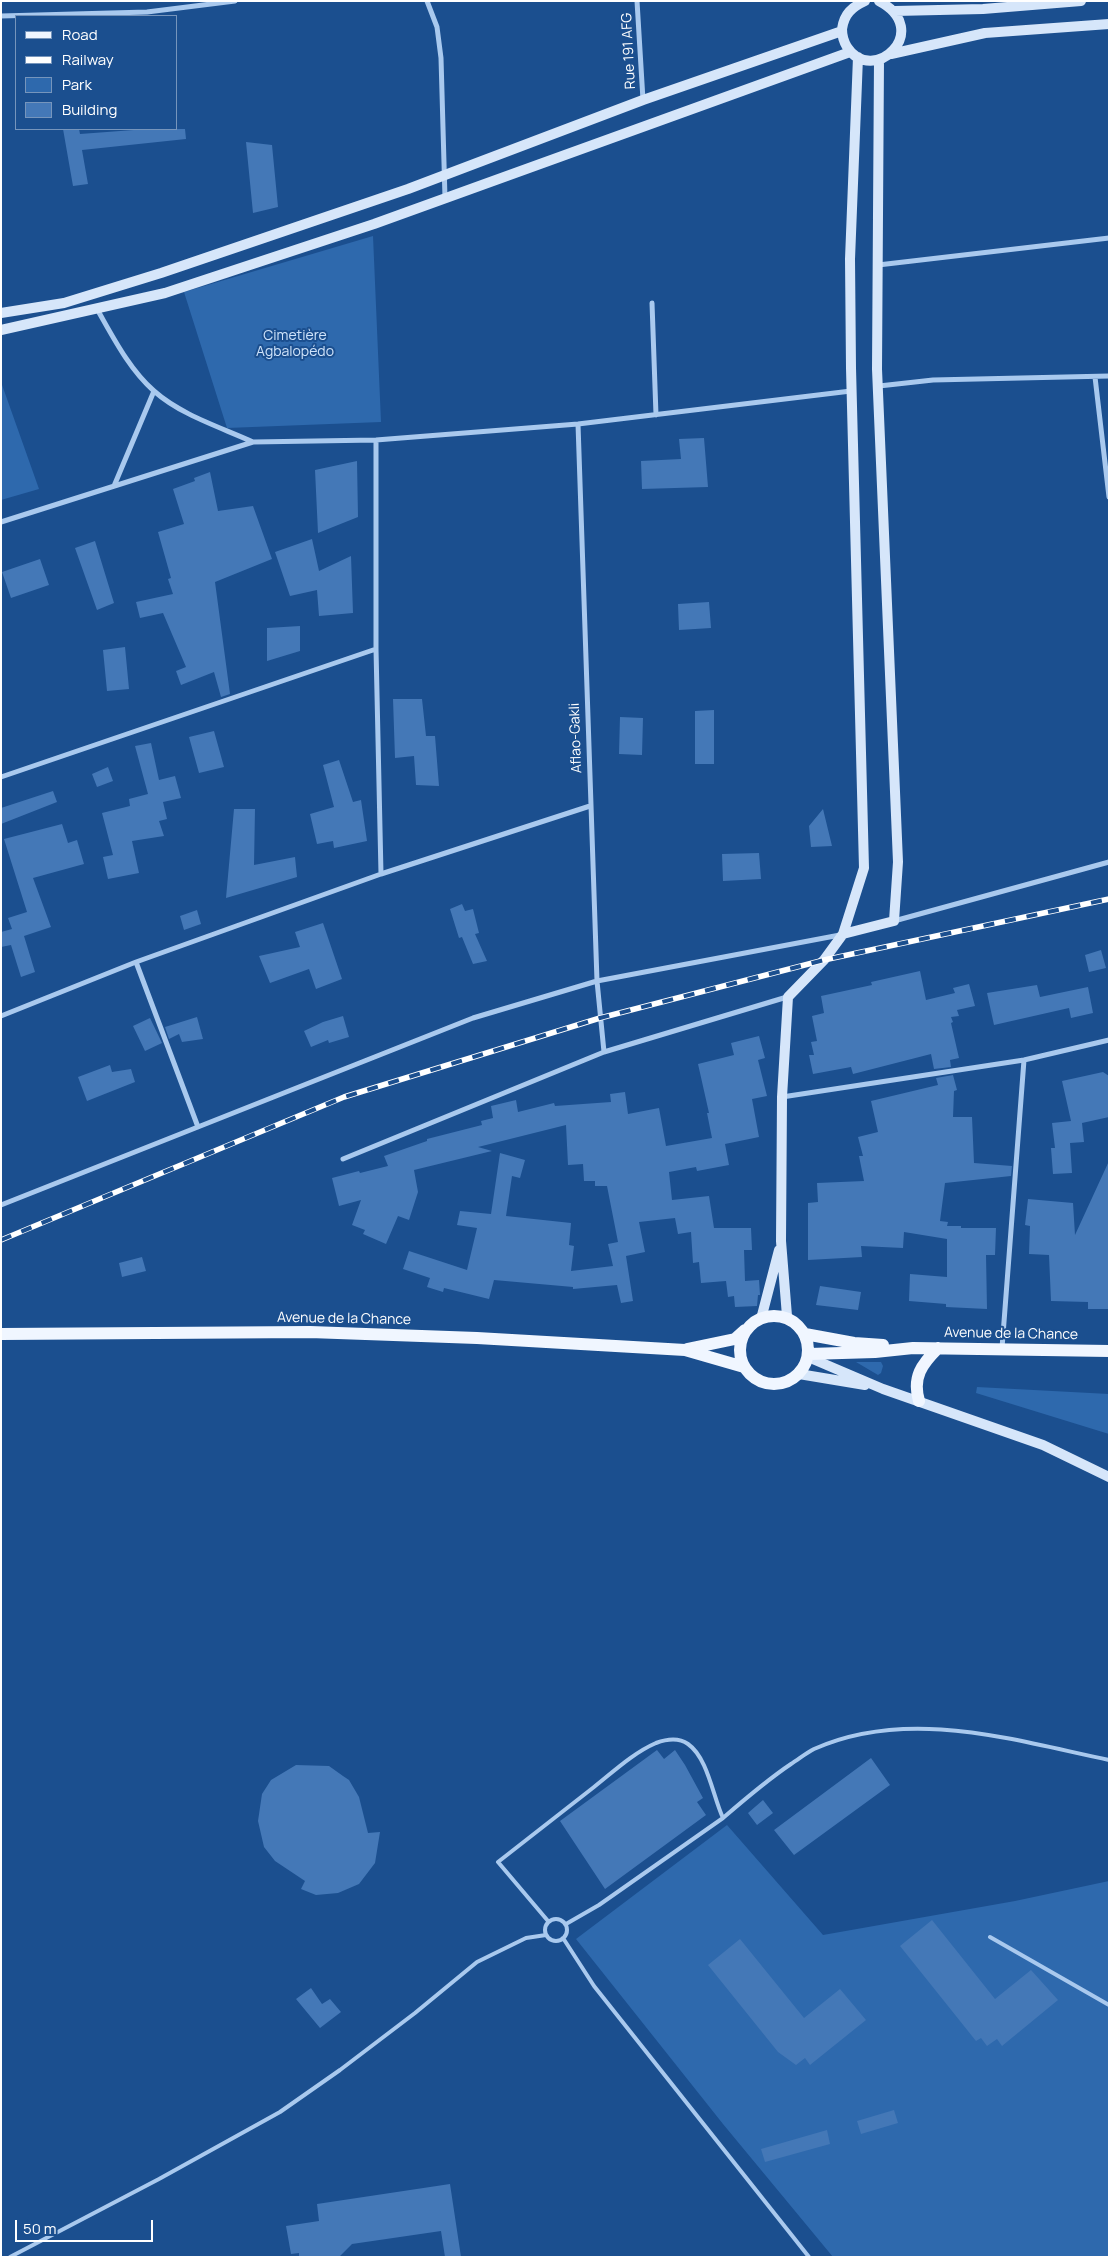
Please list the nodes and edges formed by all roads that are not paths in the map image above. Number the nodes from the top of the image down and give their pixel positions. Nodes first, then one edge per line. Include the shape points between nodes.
1 (235, 1) edge
2 (427, 1) edge
3 (637, 1) edge
4 (865, 1) edge
5 (879, 1) edge
6 (1081, 1) edge
7 (892, 7) edge
8 (38, 15) edge
9 (1, 16) edge
10 (15, 16) edge
11 (1109, 24) edge
12 (842, 31) junction
13 (891, 54) junction
14 (854, 55) junction
15 (879, 60) junction
16 (643, 100) junction
17 (444, 174) junction
18 (445, 198) junction
19 (1109, 238) edge
20 (877, 265) junction
21 (652, 303) dead end
22 (97, 309) junction
23 (1, 313) edge
24 (1, 330) edge
25 (1109, 376) edge
26 (1095, 377) junction
27 (878, 386) junction
28 (154, 391) junction
29 (852, 391) junction
30 (656, 415) junction
31 (578, 424) junction
32 (376, 440) junction
33 (253, 442) junction
34 (114, 486) junction
35 (1109, 497) edge
36 (1, 522) edge
37 (376, 648) junction
38 (1, 777) edge
39 (590, 806) junction
40 (1109, 862) edge
41 (381, 874) junction
42 (894, 921) junction
43 (843, 934) junction
44 (136, 962) junction
45 (597, 981) junction
46 (788, 997) junction
47 (1, 1016) edge
48 (1109, 1040) edge
49 (604, 1052) junction
50 (1024, 1060) junction
51 (782, 1097) junction
52 (198, 1127) junction
53 (342, 1159) dead end
54 (1, 1205) edge
55 (781, 1241) junction
56 (787, 1316) junction
57 (761, 1319) junction
58 (747, 1328) junction
59 (1, 1334) edge
60 (805, 1334) junction
61 (913, 1348) junction
62 (938, 1348) junction
63 (1002, 1348) junction
64 (685, 1350) junction
65 (1109, 1351) edge
66 (808, 1355) junction
67 (744, 1367) junction
68 (799, 1374) junction
69 (883, 1389) junction
70 (919, 1401) junction
71 (1109, 1477) edge
72 (1109, 1760) edge
73 (723, 1818) junction
74 (548, 1921) junction
75 (566, 1924) junction
76 (546, 1935) junction
77 (990, 1937) dead end
78 (563, 1938) junction
79 (1109, 2005) edge
80 (10, 2257) edge
81 (809, 2257) edge

1 - 8 street via 147,12
2 - 17 street via 437,27 441,58
3 - 16 street, Rue 191 AFG
4 - 12 street via 849,12
5 - 7 street
6 - 7 street via 983,9
7 - 13 street via 902,33
9 - 10 street
11 - 13 street via 985,33
12 - 14 street via 844,42
12 - 16 street
13 - 15 street
14 - 15 street
14 - 18 street
14 - 29 street via 850,259
15 - 20 street
16 - 17 street
17 - 18 street
17 - 23 street via 161,273 64,302
18 - 22 street via 165,293
19 - 20 street
20 - 27 street
21 - 30 street
22 - 24 street
22 - 28 street via 123,353
25 - 26 street
26 - 27 street via 933,380
26 - 35 street
27 - 42 street via 898,862
28 - 33 street via 201,419
28 - 34 street
29 - 30 street
29 - 43 street via 864,868
30 - 31 street
31 - 32 street
31 - 39 street, Aflao-Gakli
32 - 33 street
32 - 37 street
33 - 34 street
34 - 36 street
37 - 38 street
37 - 41 street
39 - 41 street
39 - 45 street, Aflao-Gakli
40 - 42 street
41 - 44 street
42 - 43 street
43 - 45 street
43 - 46 street via 824,960
44 - 47 street
44 - 52 street
45 - 49 street, Aflao-Gakli
45 - 52 street via 473,1018
46 - 49 street
46 - 51 street
48 - 50 street
49 - 53 street
50 - 51 street
50 - 63 street
51 - 55 street
52 - 54 street
55 - 56 street
55 - 57 street
56 - 57 main road
56 - 60 main road
57 - 58 main road
58 - 64 main road, Avenue de la Chance via 735,1339
58 - 67 main road via 740,1351
59 - 64 main road, Avenue de la Chance via 310,1332
60 - 61 main road, Avenue de la Chance via 854,1343
60 - 66 main road
61 - 62 main road, Avenue de la Chance
61 - 66 main road, Avenue de la Chance
62 - 63 main road, Avenue de la Chance
62 - 70 main road via 922,1364 917,1376
63 - 65 main road, Avenue de la Chance
64 - 67 main road, Avenue de la Chance
66 - 68 main road
66 - 69 street
67 - 68 main road via 755,1379 770,1384 786,1383
68 - 69 street
69 - 70 street
70 - 71 street via 1043,1445
72 - 73 lane via 946,1728 907,1728 865,1734 813,1750 766,1781
73 - 74 lane via 697,1751 678,1739 665,1740 648,1748 498,1862
73 - 75 lane via 599,1905
74 - 75 lane via 558,1919
74 - 76 lane
75 - 78 lane
76 - 78 lane via 554,1941
76 - 80 lane via 526,1938 477,1962 388,2034 280,2112 159,2180
77 - 79 lane
78 - 81 lane via 594,1986

